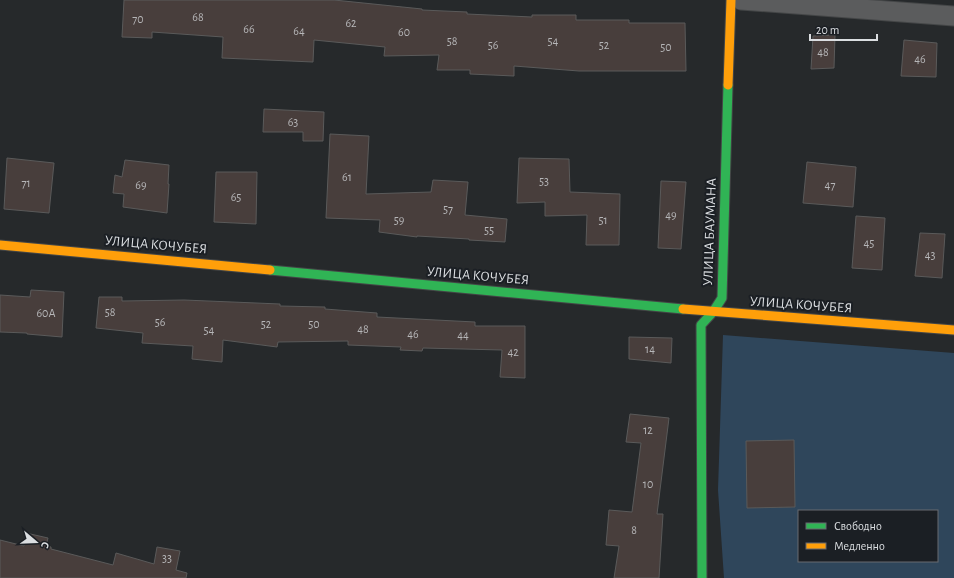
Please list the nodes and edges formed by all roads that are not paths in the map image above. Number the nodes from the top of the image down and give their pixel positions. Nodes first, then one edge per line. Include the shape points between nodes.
1 (731, 0) edge
2 (741, 0) edge
3 (954, 16) edge
4 (0, 245) edge
5 (713, 312) junction
6 (954, 330) edge
7 (702, 578) edge

1 - 5 main road, УЛИЦА БАУМАНА via 722,298
2 - 3 street
4 - 5 main road, УЛИЦА КОЧУБЕЯ
5 - 6 main road, УЛИЦА КОЧУБЕЯ
5 - 7 main road, УЛИЦА БАУМАНА via 701,326

